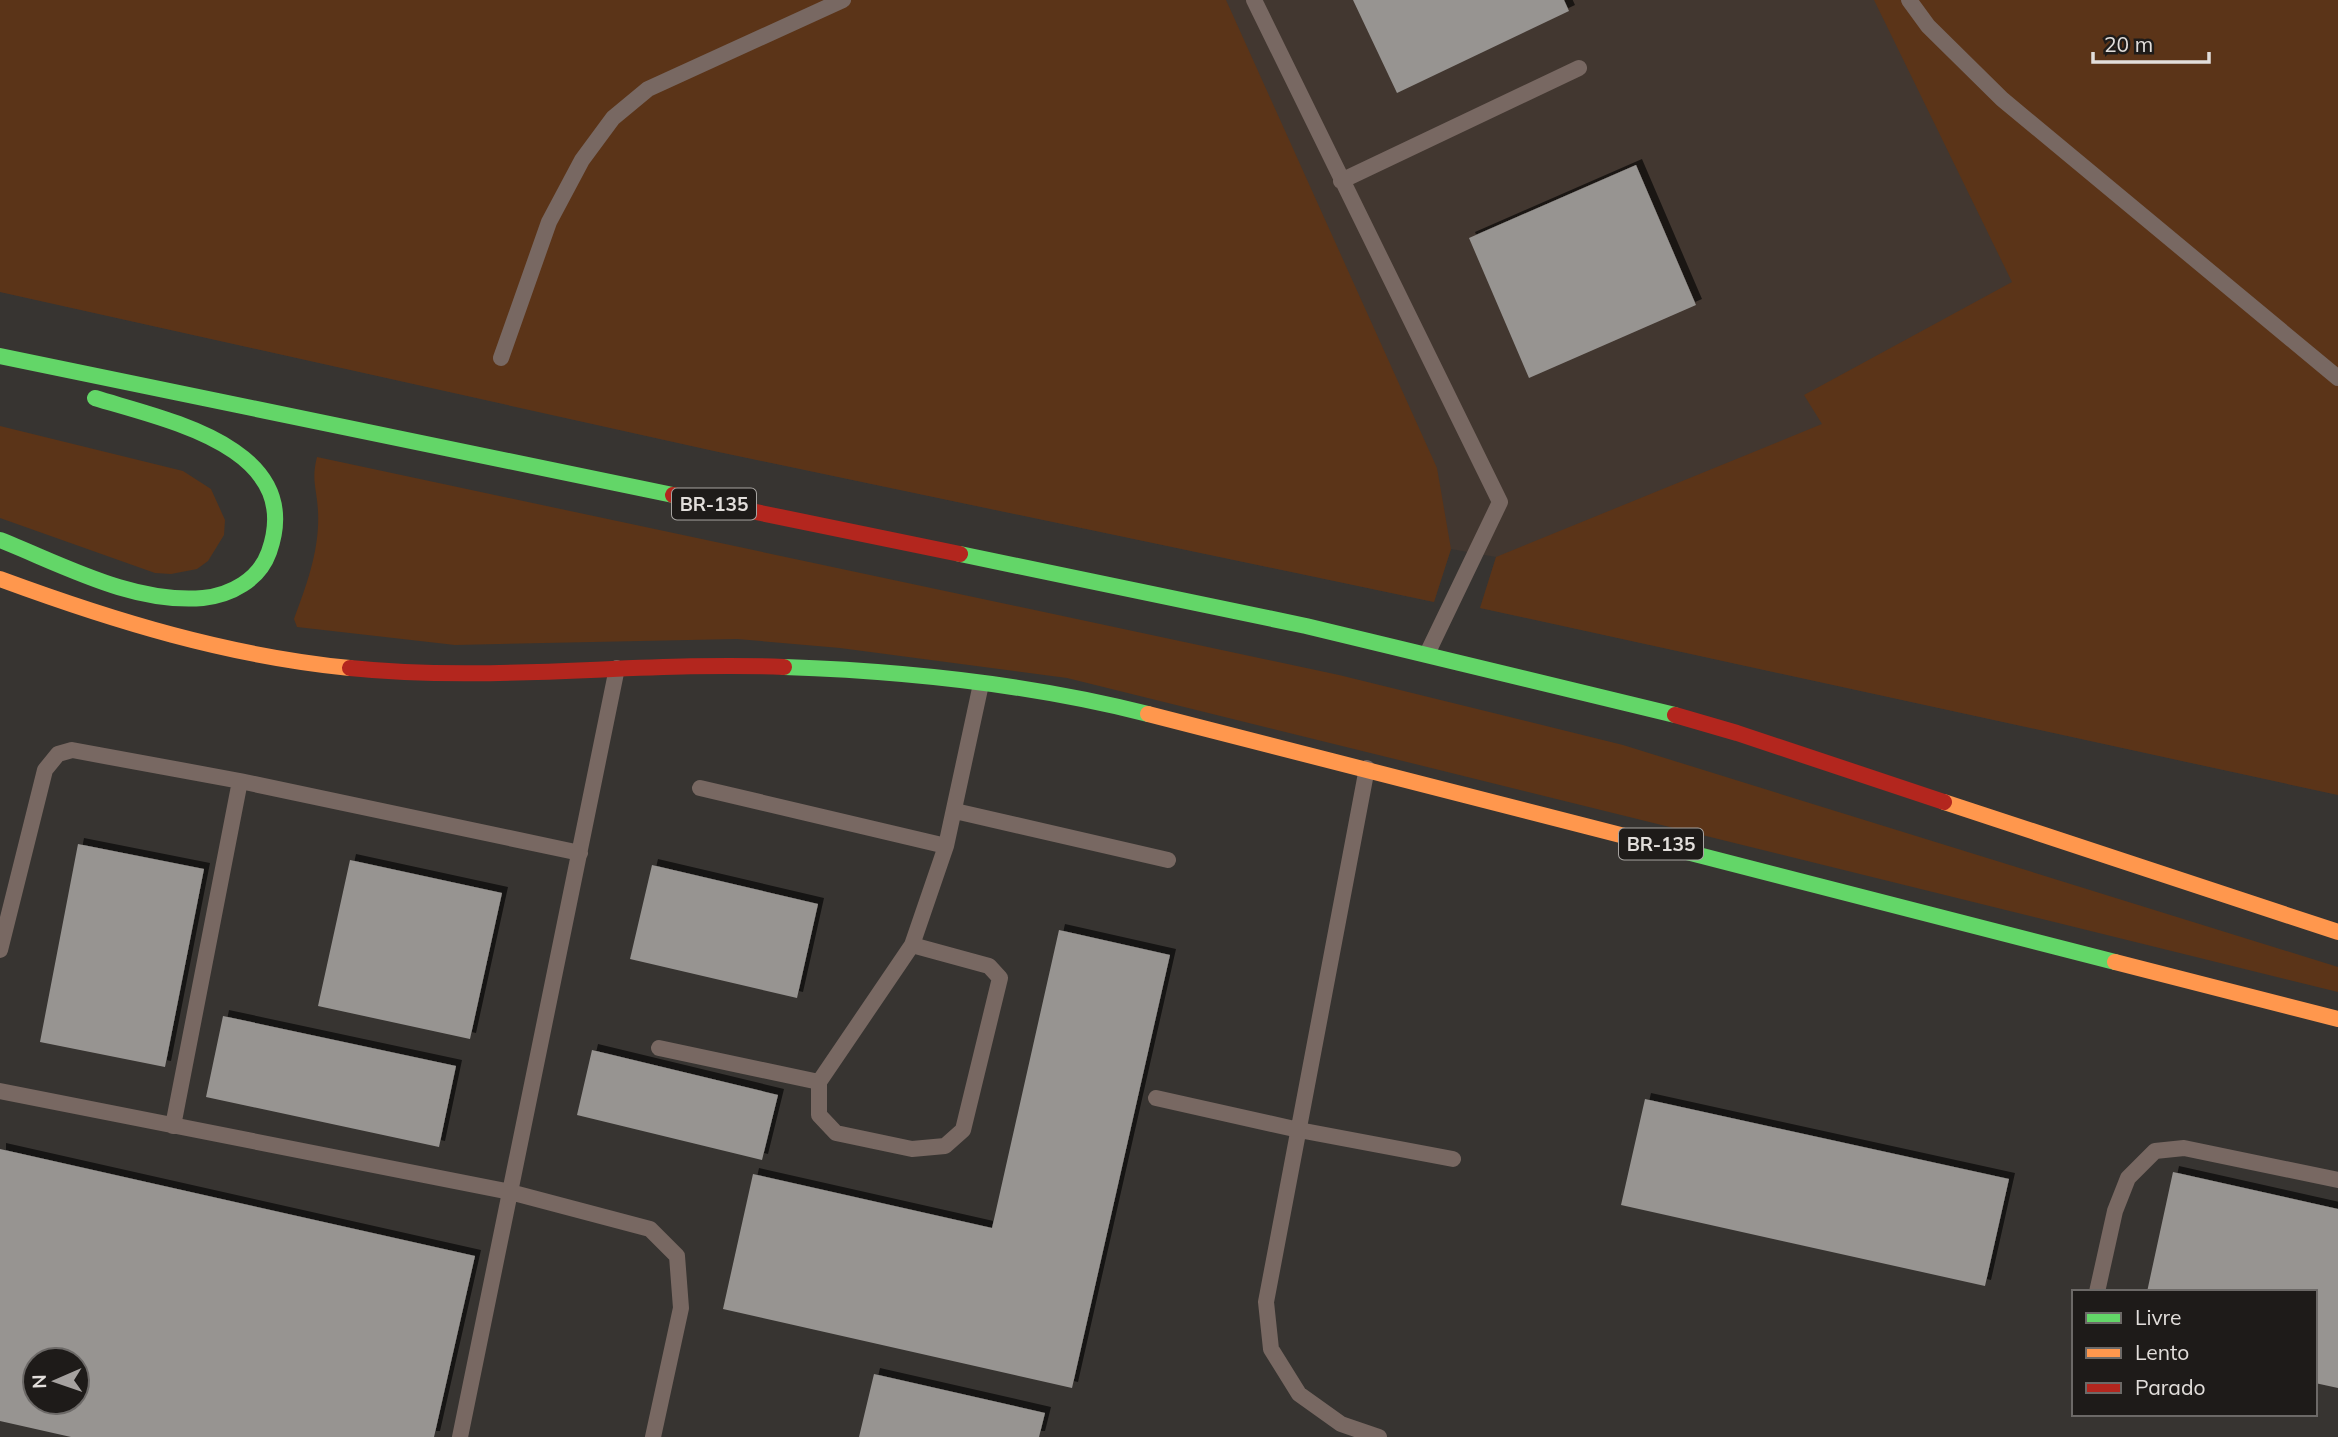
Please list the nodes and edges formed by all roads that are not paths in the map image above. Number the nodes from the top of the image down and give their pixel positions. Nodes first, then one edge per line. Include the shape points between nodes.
1 (843, 0) edge
2 (1254, 0) edge
3 (1909, 0) edge
4 (1578, 68) dead end
5 (1341, 181) junction
6 (0, 356) edge
7 (501, 358) dead end
8 (0, 366) edge
9 (2338, 378) edge
10 (52, 383) dead end
11 (79, 392) dead end
12 (0, 540) edge
13 (0, 579) edge
14 (1427, 654) junction
15 (617, 668) junction
16 (981, 684) junction
17 (1367, 768) junction
18 (240, 781) junction
19 (700, 788) dead end
20 (955, 811) junction
21 (946, 846) junction
22 (580, 853) junction
23 (1168, 860) dead end
24 (2338, 933) edge
25 (912, 945) junction
26 (0, 950) edge
27 (2338, 1019) edge
28 (659, 1048) dead end
29 (819, 1082) junction
30 (0, 1091) edge
31 (1156, 1098) dead end
32 (173, 1126) junction
33 (1299, 1130) junction
34 (1453, 1159) dead end
35 (2338, 1180) edge
36 (510, 1192) junction
37 (2097, 1290) edge
38 (460, 1437) edge
39 (653, 1437) edge
40 (1379, 1437) edge

1 - 7 lane via 648,89 613,118 582,160 549,222
2 - 5 lane
3 - 9 lane via 1928,26 2002,99
4 - 5 lane
5 - 14 lane via 1500,502
6 - 14 highway, BR-135
8 - 10 highway
11 - 12 highway via 212,437 250,460 261,474 274,509 265,561 256,574 229,592 212,597 168,597 122,587
13 - 15 highway, BR-135 via 89,613 169,636 307,664 421,671
14 - 24 highway, BR-135 via 1737,733
15 - 16 highway, BR-135 via 774,666
15 - 22 lane
16 - 17 highway, BR-135 via 1114,705
16 - 20 lane
17 - 27 highway, BR-135
17 - 33 lane
18 - 22 lane
18 - 26 lane via 72,750 58,754 45,770
18 - 32 lane
19 - 21 lane
20 - 21 lane
20 - 23 lane
21 - 25 lane
22 - 36 lane
25 - 29 lane
25 - 29 lane via 989,966 1000,978 963,1130 945,1146 912,1149 836,1133 819,1115
28 - 29 lane
30 - 32 lane
31 - 33 lane
32 - 36 lane
33 - 34 lane
33 - 40 lane via 1266,1302 1270,1349 1299,1394 1341,1424
35 - 37 lane via 2184,1148 2155,1150 2128,1178 2115,1211
36 - 38 lane
36 - 39 lane via 650,1229 677,1256 681,1308

